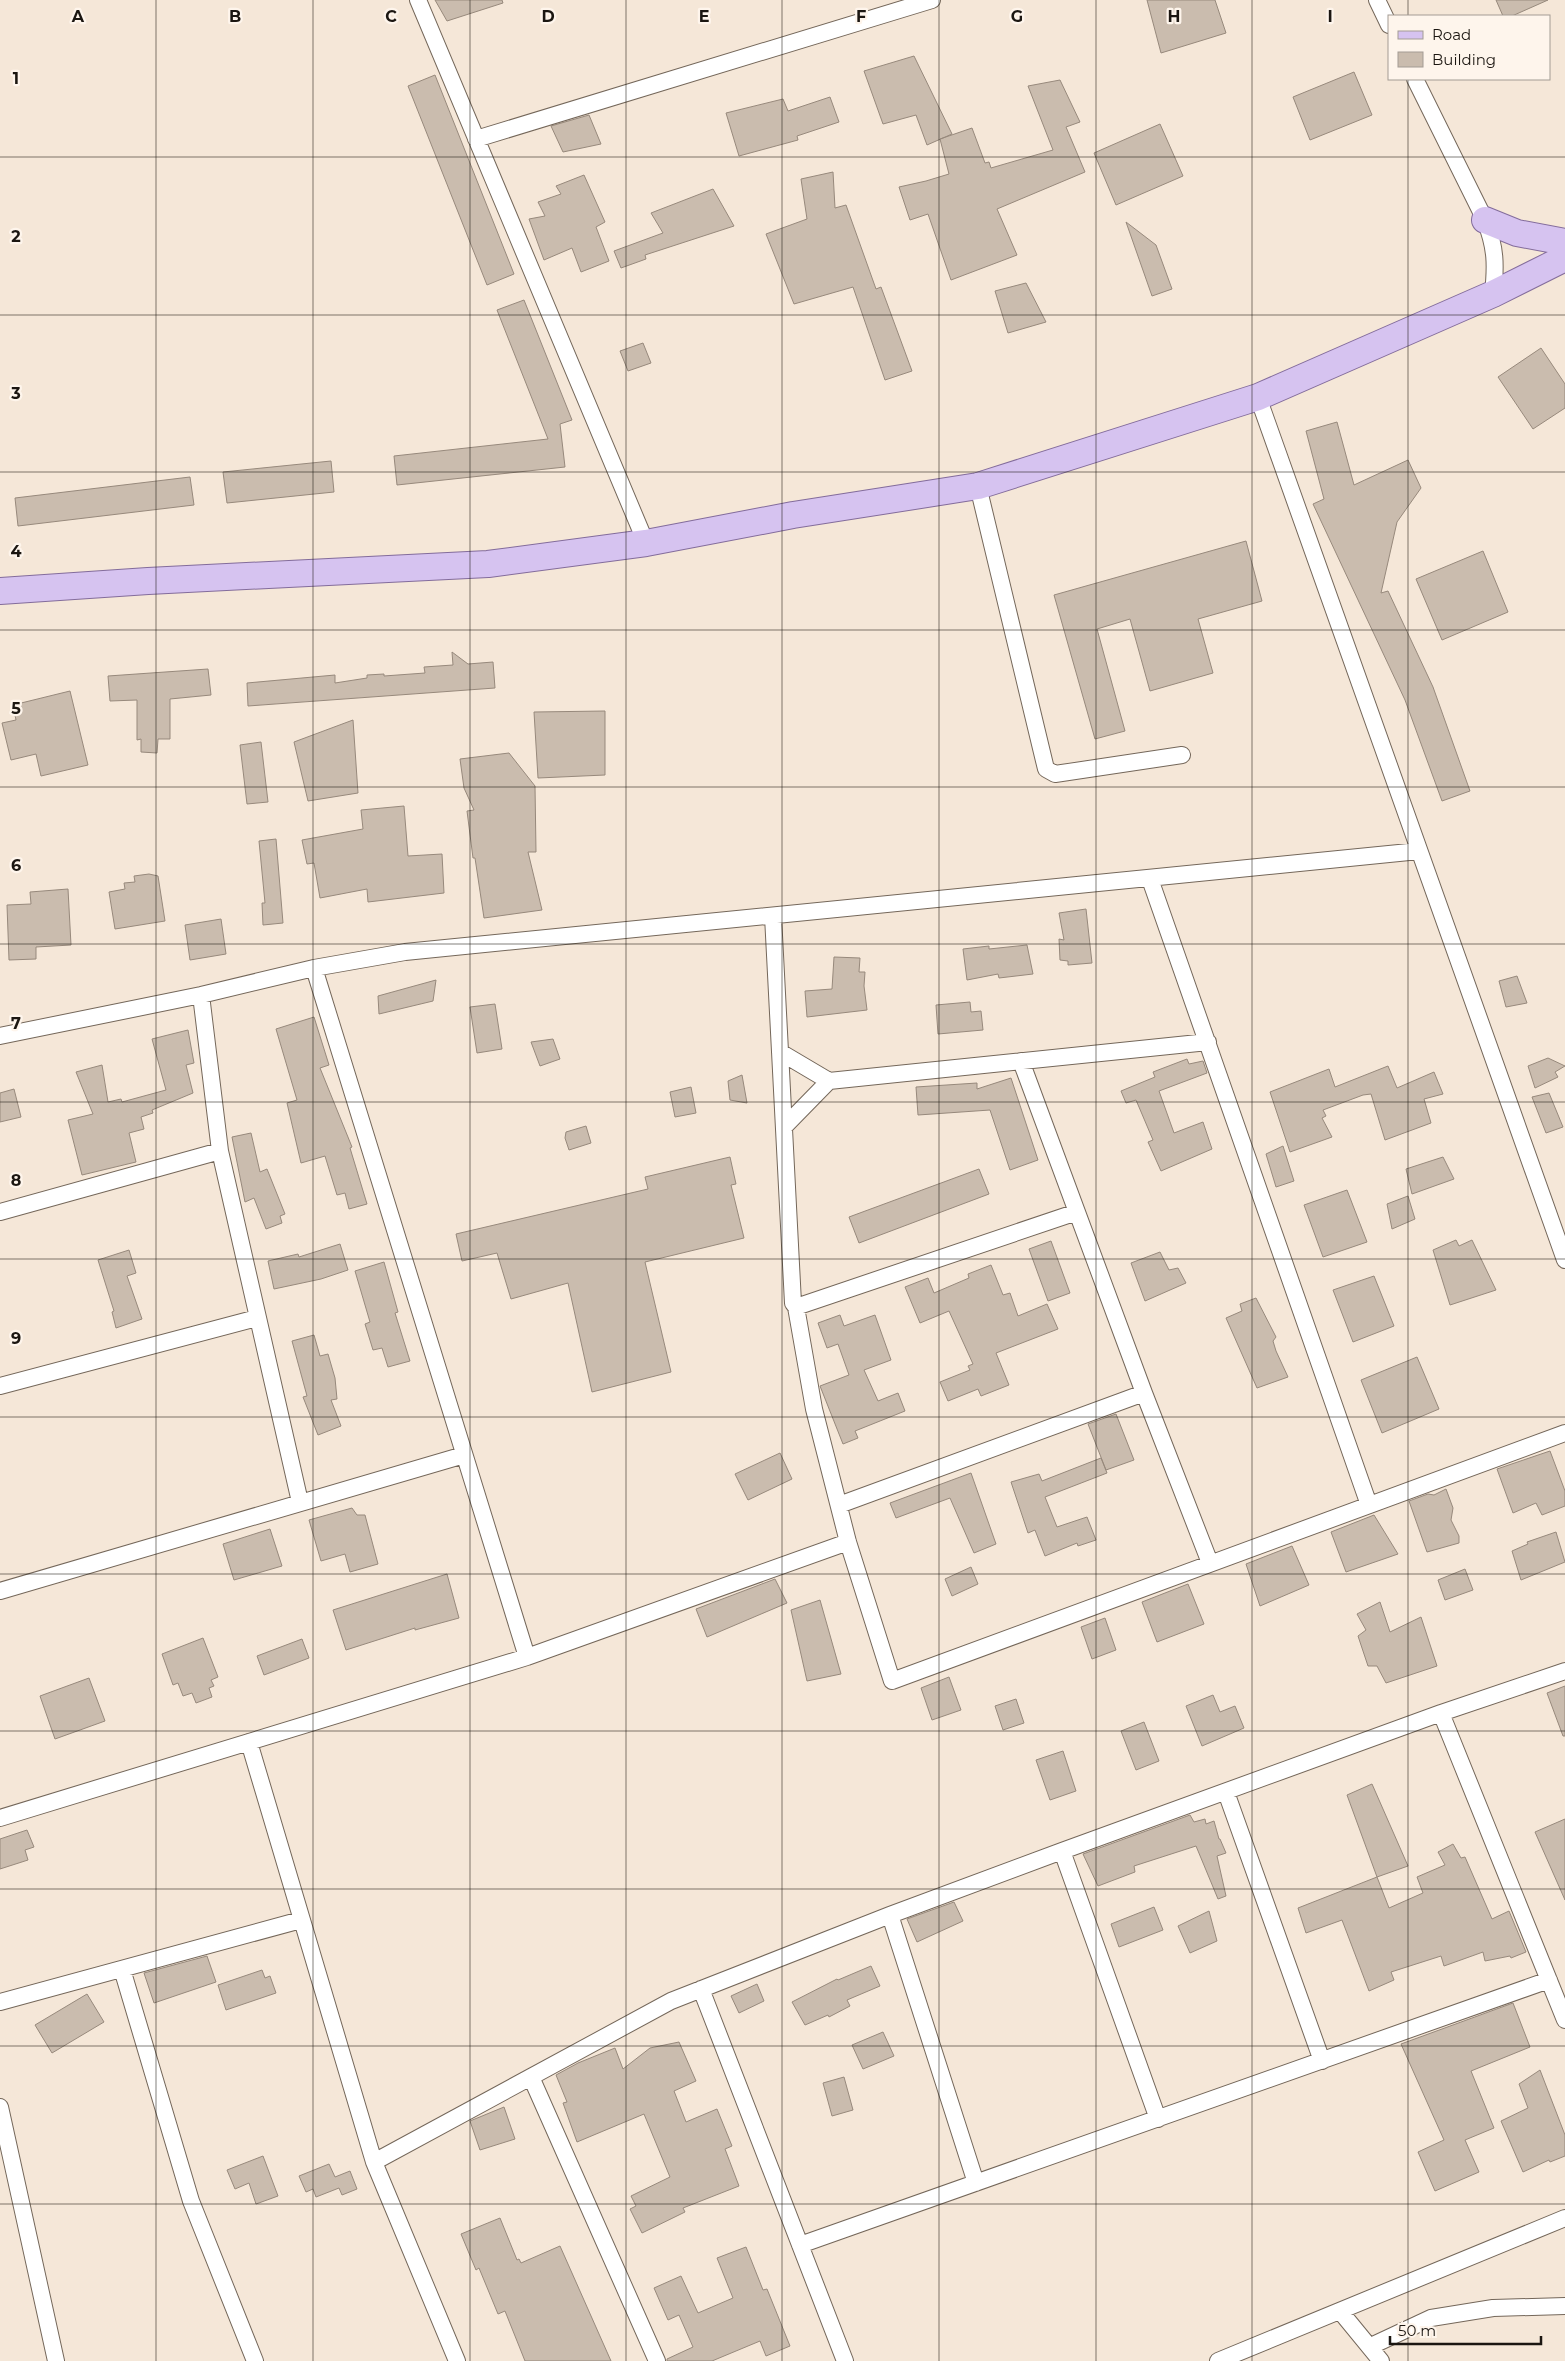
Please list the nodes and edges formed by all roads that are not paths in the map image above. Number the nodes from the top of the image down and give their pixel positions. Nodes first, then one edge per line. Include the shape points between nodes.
1 (418, 0) edge
2 (932, 0) edge
3 (1376, 0) edge
4 (1388, 23) edge
5 (1415, 80) edge
6 (476, 139) junction
7 (1485, 220) junction
8 (1565, 242) edge
9 (1565, 258) edge
10 (1493, 294) junction
11 (1258, 397) junction
12 (978, 486) junction
13 (646, 543) junction
14 (0, 591) edge
15 (1182, 755) dead end
16 (1419, 850) junction
17 (1150, 879) junction
18 (773, 916) junction
19 (314, 968) junction
20 (200, 995) junction
21 (0, 1036) edge
22 (1208, 1042) junction
23 (780, 1052) junction
24 (1021, 1061) junction
25 (829, 1081) junction
26 (784, 1127) junction
27 (220, 1151) junction
28 (0, 1212) edge
29 (1077, 1212) junction
30 (1565, 1260) edge
31 (796, 1307) junction
32 (257, 1318) junction
33 (0, 1386) edge
34 (1144, 1393) junction
35 (1565, 1433) edge
36 (464, 1454) junction
37 (300, 1502) junction
38 (839, 1505) junction
39 (1369, 1505) junction
40 (848, 1542) junction
41 (1210, 1563) junction
42 (0, 1591) edge
43 (527, 1657) junction
44 (1565, 1671) edge
45 (1441, 1713) junction
46 (249, 1742) junction
47 (1226, 1792) junction
48 (0, 1818) edge
49 (1062, 1852) junction
50 (890, 1915) junction
51 (302, 1920) junction
52 (122, 1969) junction
53 (1549, 1980) junction
54 (701, 1989) junction
55 (0, 2002) edge
56 (1565, 2020) edge
57 (1322, 2061) junction
58 (531, 2077) junction
59 (0, 2108) edge
60 (1158, 2118) junction
61 (374, 2162) junction
62 (976, 2183) junction
63 (1565, 2218) edge
64 (800, 2245) junction
65 (1565, 2306) edge
66 (1340, 2311) junction
67 (1371, 2346) junction
68 (56, 2361) edge
69 (255, 2361) edge
70 (457, 2361) edge
71 (657, 2361) edge
72 (845, 2361) edge
73 (1218, 2361) edge
74 (1381, 2361) edge

1 - 6 street
2 - 6 street
3 - 4 street
5 - 7 street
6 - 13 street
7 - 8 main road via 1517,233
7 - 10 street via 1494,241
9 - 10 main road
10 - 11 main road
11 - 12 main road
11 - 16 street
12 - 13 main road via 794,514
12 - 15 street via 1046,769 1056,774
13 - 14 main road via 488,564
16 - 17 street
16 - 30 street
17 - 18 street
17 - 22 street
18 - 19 street via 404,952
18 - 23 street
19 - 20 street
19 - 36 street
20 - 21 street
20 - 27 street
22 - 24 street
22 - 39 street
23 - 25 street
23 - 26 street
24 - 25 street
24 - 29 street
25 - 26 street
26 - 31 street via 793,1303
27 - 28 street
27 - 32 street
29 - 31 street
29 - 34 street
31 - 38 street via 814,1409
32 - 33 street
32 - 37 street
34 - 38 street
34 - 41 street
35 - 39 street
36 - 37 street
36 - 43 street
37 - 42 street
38 - 40 street
39 - 41 street
40 - 41 street via 892,1681
40 - 43 street
43 - 46 street
44 - 45 street
45 - 47 street
45 - 53 street
46 - 48 street
46 - 51 street
47 - 49 street
47 - 57 street
49 - 50 street
49 - 60 street
50 - 54 street
50 - 62 street
51 - 52 street
51 - 61 street
52 - 55 street
52 - 69 street via 191,2201
53 - 56 street
53 - 57 street
54 - 58 street via 671,2001
54 - 64 street
57 - 60 street
58 - 61 street
58 - 71 street
59 - 68 street
60 - 62 street
61 - 70 street
62 - 64 street
63 - 66 street
64 - 72 street
65 - 67 street via 1493,2308 1431,2318
66 - 67 street
66 - 73 street
67 - 74 street

